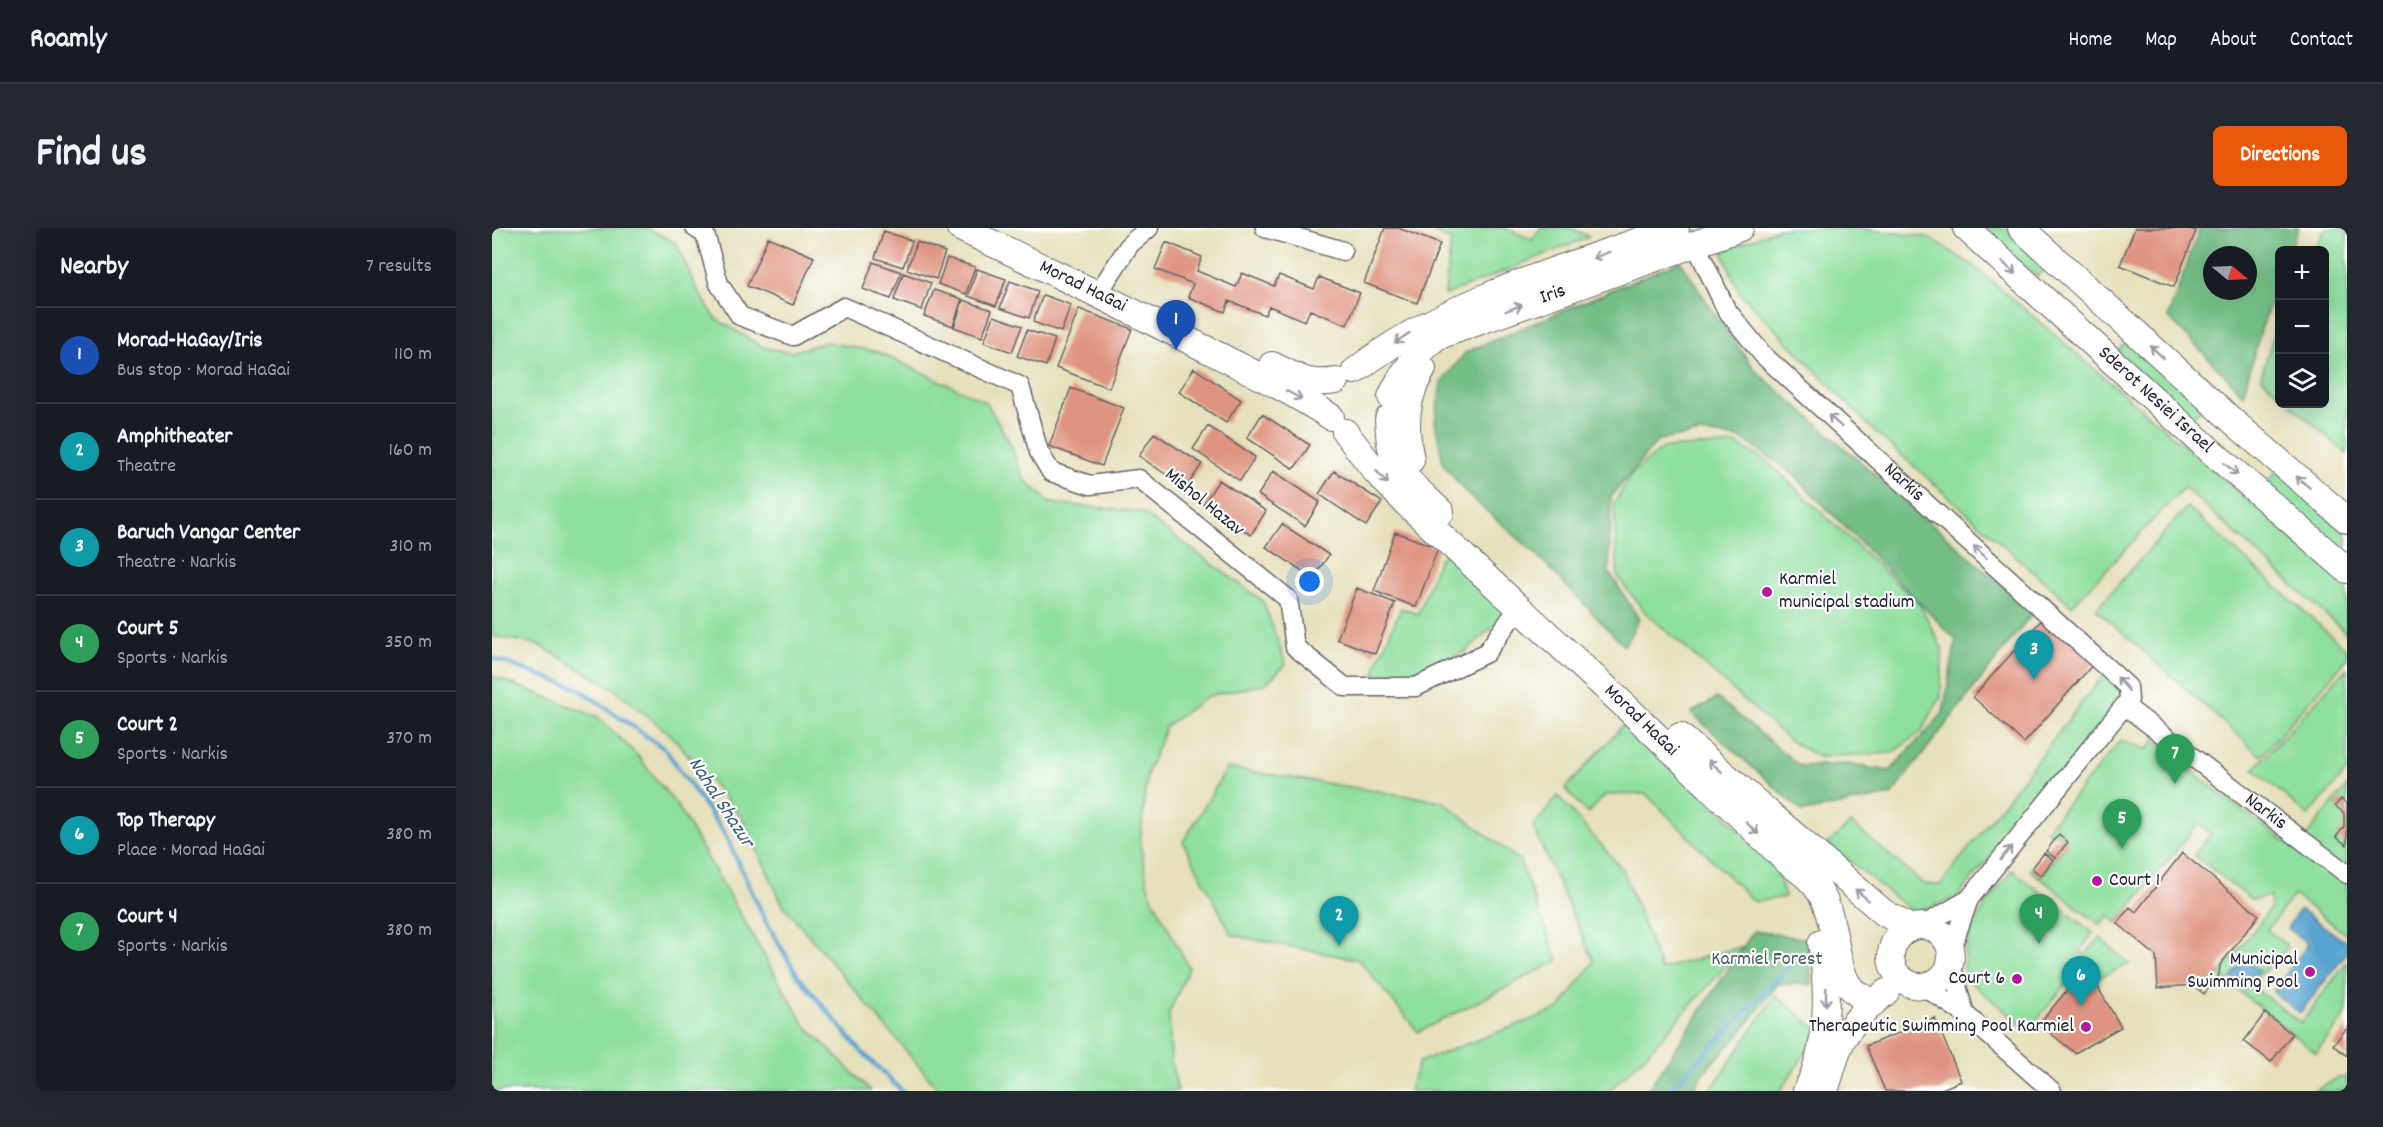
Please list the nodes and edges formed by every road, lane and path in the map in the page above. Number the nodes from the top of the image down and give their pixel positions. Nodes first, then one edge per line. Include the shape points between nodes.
1 (695, 228) edge
2 (960, 228) edge
3 (996, 228) edge
4 (1149, 228) edge
5 (1265, 228) edge
6 (1740, 228) edge
7 (1966, 228) edge
8 (2021, 228) edge
9 (1685, 236) edge
10 (1343, 251) dead end
11 (1106, 281) junction
12 (1458, 328) junction
13 (1346, 376) junction
14 (1390, 408) junction
15 (1338, 424) junction
16 (1418, 489) junction
17 (2347, 520) edge
18 (2347, 570) edge
19 (1519, 607) junction
20 (2125, 706) junction
21 (1788, 862) junction
22 (2347, 874) edge
23 (1969, 899) junction
24 (1814, 918) junction
25 (1916, 927) junction
26 (1835, 935) junction
27 (1950, 957) junction
28 (1914, 983) junction
29 (1874, 1002) junction
30 (1965, 1014) junction
31 (1806, 1091) edge
32 (1825, 1091) edge
33 (2052, 1091) edge

1 - 19 street, Mishol Hazav via 705,234 719,284 740,316 794,336 844,307 1020,386 1039,452 1051,472 1090,485 1139,479 1288,599 1295,647 1345,687 1416,687 1486,653
2 -> 15 street, Morad HaGai via 1231,361 1312,405
3 - 11 street, Morad HaGai
4 - 11 street via 1130,244
5 - 10 street
6 - 9 street, Iris
7 -> 18 street, Sderot Nesiei Israel
17 -> 8 street, Sderot Nesiei Israel
12 -> 9 street, Iris
9 -> 13 street, Iris via 1464,305 1416,329
20 -> 9 street, Narkis via 2129,700 2128,687 1763,356 1726,309
11 - 13 street, Morad HaGai via 1307,382 1318,384
12 - 14 street, Iris via 1436,337 1416,354 1400,377
12 - 16 street via 1413,384 1406,438
13 - 14 street via 1375,374 1383,380
13 - 15 street via 1331,388 1328,399
14 - 15 street via 1381,427 1371,433 1360,435
14 - 16 street, Morad HaGai via 1390,441 1396,462
15 -> 19 street, Morad HaGai via 1399,496
25 -> 16 street, Morad HaGai via 1883,912 1835,872 1641,701
19 -> 21 street, Morad HaGai
20 - 22 street, Narkis
23 -> 20 street
21 - 24 street
21 - 26 street, Morad HaGai via 1808,877 1821,895
23 - 25 street
23 - 27 street
24 - 26 street
24 -> 31 street via 1826,972 1826,1002 1818,1058
25 - 27 street via 1939,932 1946,939
25 - 28 street via 1902,933 1892,948 1893,966
26 - 29 street, Morad HaGai via 1850,987
27 - 28 street via 1944,975 1936,981
27 - 30 street
28 - 29 street
28 - 30 street
29 - 32 street via 1848,1030
30 - 33 street

